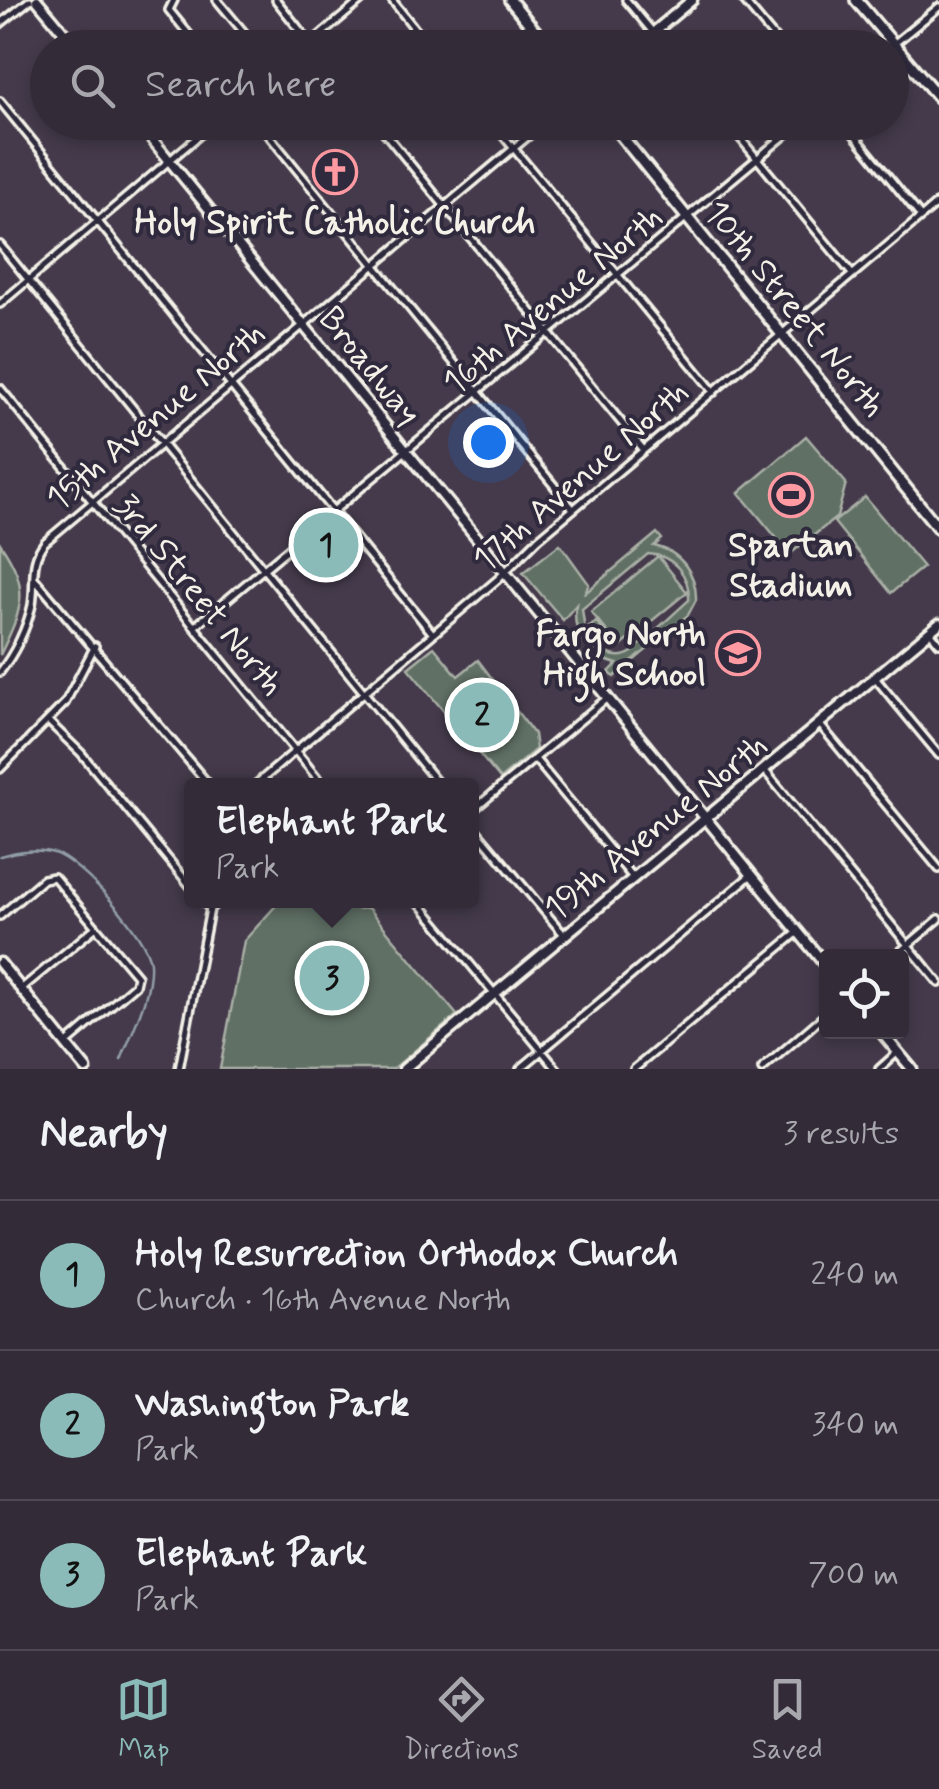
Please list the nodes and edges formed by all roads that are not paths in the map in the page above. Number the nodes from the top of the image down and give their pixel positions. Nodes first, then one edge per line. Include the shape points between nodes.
1 (34, 0) edge
2 (174, 0) edge
3 (217, 0) edge
4 (276, 0) edge
5 (362, 0) edge
6 (392, 0) edge
7 (510, 0) edge
8 (626, 0) edge
9 (692, 0) edge
10 (743, 0) edge
11 (856, 0) edge
12 (939, 7) edge
13 (0, 24) edge
14 (60, 30) edge
15 (185, 30) edge
16 (242, 30) edge
17 (298, 30) edge
18 (328, 30) edge
19 (416, 30) edge
20 (534, 30) edge
21 (651, 30) edge
22 (655, 30) edge
23 (767, 30) edge
24 (879, 30) edge
25 (909, 32) edge
26 (909, 65) edge
27 (939, 98) edge
28 (0, 100) edge
29 (30, 137) edge
30 (32, 140) edge
31 (152, 140) edge
32 (195, 140) edge
33 (273, 140) edge
34 (391, 140) edge
35 (506, 140) edge
36 (524, 140) edge
37 (625, 140) edge
38 (742, 140) edge
39 (780, 140) edge
40 (859, 140) edge
41 (513, 149) junction
42 (757, 159) junction
43 (170, 162) junction
44 (939, 202) edge
45 (445, 206) junction
46 (921, 217) junction
47 (688, 218) junction
48 (98, 221) junction
49 (0, 245) edge
50 (376, 266) junction
51 (852, 274) junction
52 (618, 276) junction
53 (28, 280) junction
54 (0, 304) edge
55 (304, 325) junction
56 (784, 333) junction
57 (549, 334) junction
58 (232, 386) junction
59 (0, 388) edge
60 (714, 392) junction
61 (479, 393) junction
62 (162, 444) junction
63 (643, 450) junction
64 (405, 452) junction
65 (93, 502) junction
66 (574, 509) junction
67 (333, 510) junction
68 (939, 529) edge
69 (264, 568) junction
70 (505, 572) junction
71 (34, 578) junction
72 (939, 624) edge
73 (194, 627) junction
74 (930, 632) junction
75 (433, 634) junction
76 (939, 643) edge
77 (95, 646) junction
78 (0, 672) edge
79 (876, 678) junction
80 (364, 693) junction
81 (606, 699) junction
82 (49, 722) junction
83 (820, 726) junction
84 (296, 750) junction
85 (939, 755) edge
86 (535, 759) junction
87 (0, 769) edge
88 (766, 772) junction
89 (203, 778) edge
90 (263, 778) edge
91 (318, 778) edge
92 (433, 778) edge
93 (479, 806) edge
94 (706, 821) junction
95 (479, 832) edge
96 (939, 868) edge
97 (751, 876) junction
98 (184, 878) edge
99 (634, 879) junction
100 (423, 908) edge
101 (210, 909) edge
102 (0, 916) edge
103 (939, 919) edge
104 (96, 927) junction
105 (798, 932) junction
106 (565, 936) junction
107 (908, 946) junction
108 (904, 949) edge
109 (819, 958) edge
110 (0, 963) edge
111 (939, 982) edge
112 (22, 990) junction
113 (494, 995) junction
114 (819, 1020) edge
115 (887, 1039) edge
116 (66, 1044) junction
117 (542, 1050) junction
118 (898, 1052) junction
119 (86, 1069) edge
120 (179, 1069) edge
121 (404, 1069) edge
122 (520, 1069) edge
123 (557, 1069) edge
124 (634, 1069) edge
125 (762, 1069) edge
126 (878, 1069) edge
127 (912, 1069) edge

1 - 13 street
1 - 14 street
2 - 15 street via 169,10
3 - 16 street
4 - 17 street
5 - 18 street
6 - 19 street
7 - 20 main road
8 - 21 street
9 - 22 street
10 - 23 street
11 - 24 main road
12 - 25 street
26 - 27 main road
28 - 29 street
30 - 48 street
31 - 43 street, Broadway
32 - 43 street
33 - 50 street
34 - 45 street
35 - 41 street
36 - 41 street, 15th Avenue North
37 - 47 main road, 10th Street North
38 - 42 street
39 - 42 street, 16th Avenue North
40 - 46 street
41 - 45 street, 15th Avenue North
41 - 52 street
42 - 47 street, 16th Avenue North
42 - 51 street
43 - 48 street
43 - 55 street, Broadway
44 - 46 street, 17th Avenue North
45 - 50 street, 15th Avenue North
45 - 57 street
46 - 51 street, 17th Avenue North
47 - 52 street, 16th Avenue North
47 - 56 main road, 10th Street North
48 - 53 street
48 - 58 street
49 - 53 street
50 - 55 street, 15th Avenue North
50 - 61 street
51 - 56 street, 17th Avenue North
52 - 57 street, 16th Avenue North
52 - 60 street
53 - 54 street
53 - 62 street
55 - 58 street, 15th Avenue North
55 - 64 street, Broadway
56 - 60 street, 17th Avenue North
56 - 68 main road, 10th Street North
57 - 61 street, 16th Avenue North
57 - 63 street
58 - 62 street, 15th Avenue North
58 - 67 street
59 - 65 street, 3rd Street North
60 - 63 street, 17th Avenue North
61 - 64 street, 16th Avenue North
61 - 66 street
62 - 65 street, 15th Avenue North
62 - 69 street
63 - 66 street, 17th Avenue North
64 - 67 street, 16th Avenue North
64 - 70 street, Broadway
65 - 71 street, 15th Avenue North via 38,550
65 - 73 street, 3rd Street North
66 - 70 street, 17th Avenue North
67 - 69 street, 16th Avenue North
67 - 75 street
69 - 73 street, 16th Avenue North
69 - 80 street
70 - 75 street, 17th Avenue North
70 - 81 street, Broadway
71 - 77 street
71 - 78 street, 15th Avenue North via 26,624
72 - 74 street, 19th Avenue North
73 - 84 street, 3rd Street North
74 - 76 street
74 - 79 street, 19th Avenue North
75 - 80 street, 17th Avenue North
77 - 82 street
77 - 89 street
79 - 83 street, 19th Avenue North
79 - 85 street
80 - 84 street, 17th Avenue North
80 - 92 street
81 - 86 street
81 - 94 street, Broadway
82 - 87 street
82 - 98 street
83 - 88 street, 19th Avenue North
83 - 96 street
84 - 90 street, 17th Avenue North
84 - 91 street, 3rd Street North
86 - 93 street
86 - 99 street
88 - 94 street, 19th Avenue North
88 - 107 street
94 - 97 street, Broadway
94 - 99 street, 19th Avenue North
95 - 106 street
97 - 105 street, Broadway
97 - 117 street
99 - 106 street, 19th Avenue North
100 - 113 street
101 - 120 street
102 - 104 street via 51,876
103 - 107 street
104 - 112 street
104 - 116 street via 138,980
105 - 109 street, Broadway
105 - 124 street
106 - 113 street, 19th Avenue North
107 - 108 street
107 - 111 street
110 - 112 street
112 - 116 street
113 - 117 street
113 - 121 street, 19th Avenue North
114 - 125 street
115 - 118 street
116 - 119 street
117 - 122 street
117 - 123 street
118 - 126 street
118 - 127 street

